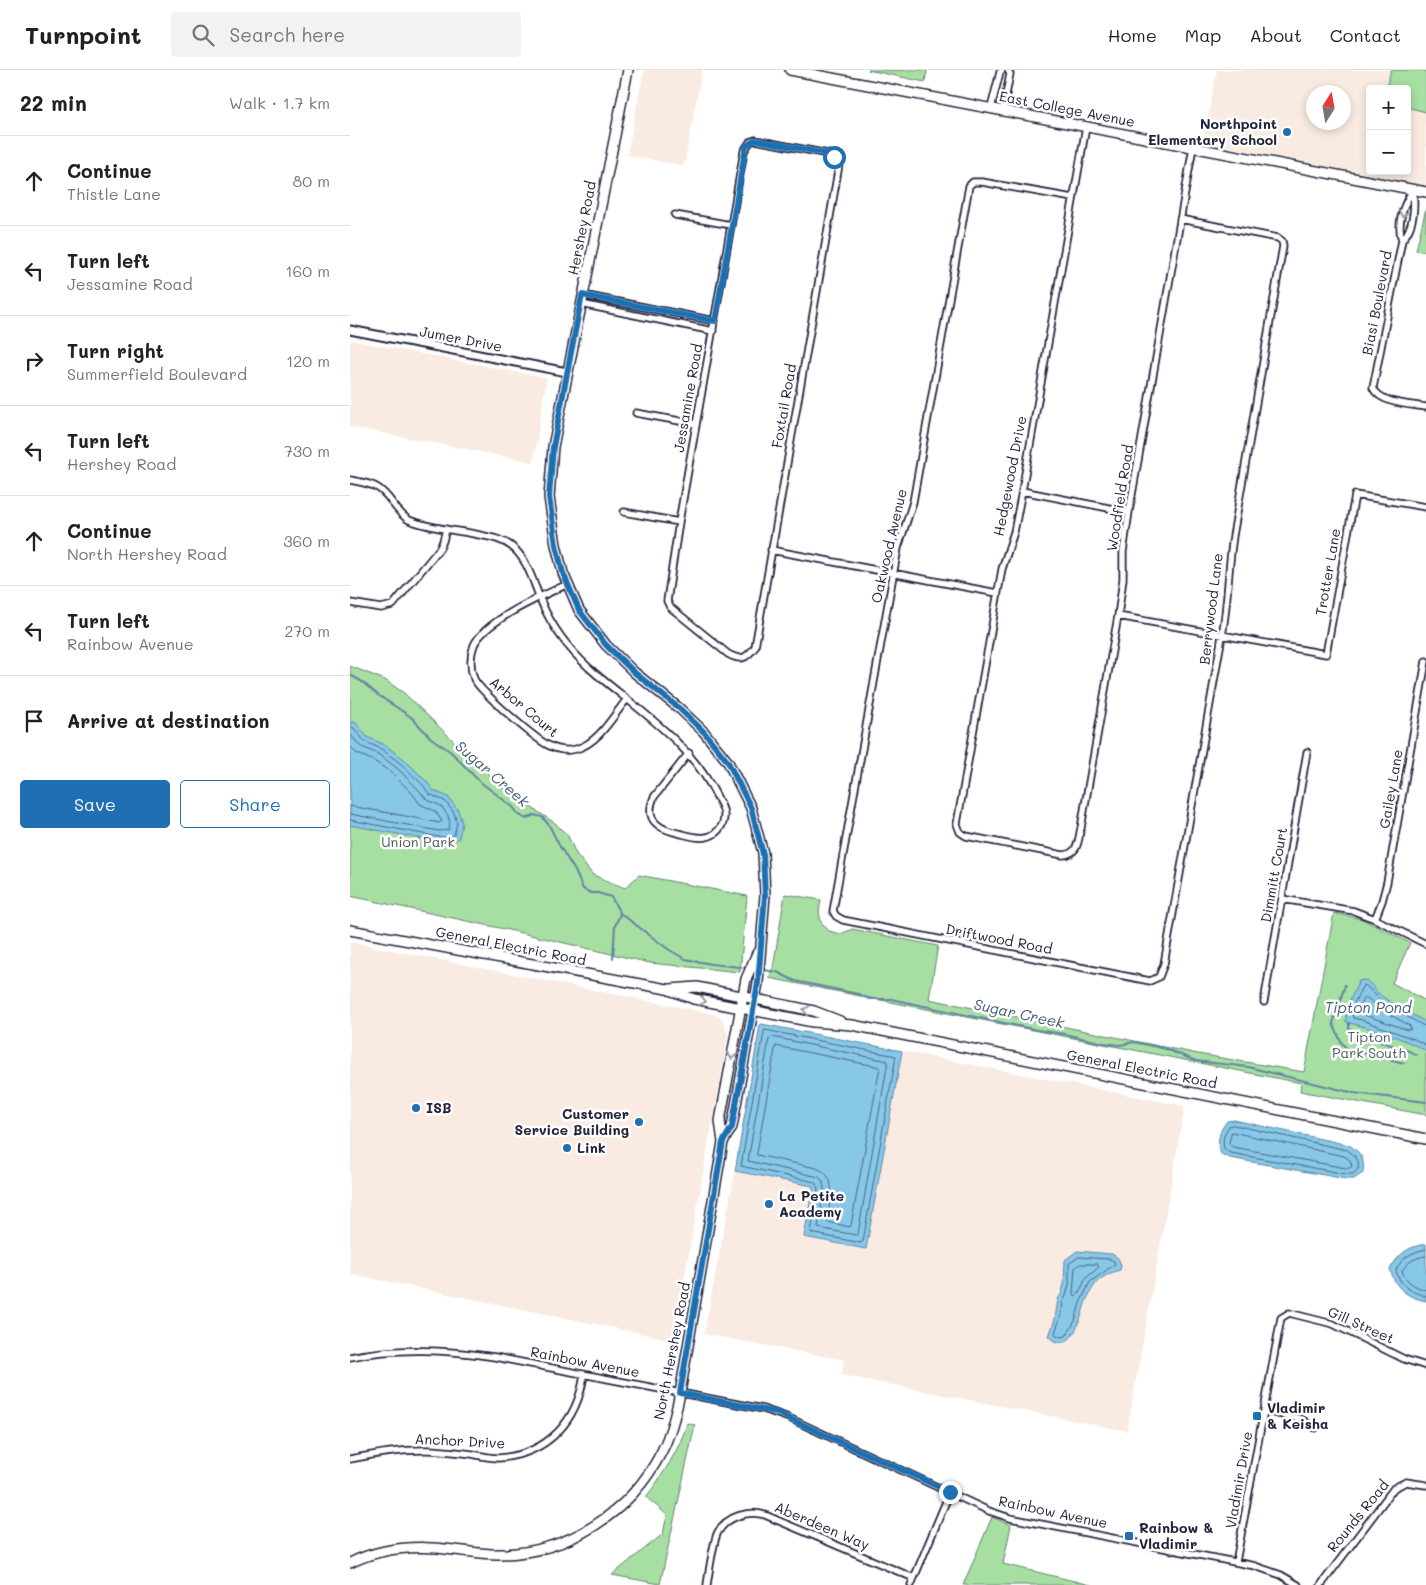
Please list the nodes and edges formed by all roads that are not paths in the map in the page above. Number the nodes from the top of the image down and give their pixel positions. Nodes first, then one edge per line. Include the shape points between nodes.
1 (628, 70) edge
2 (790, 70) edge
3 (1002, 70) edge
4 (1008, 70) edge
5 (991, 108) junction
6 (1003, 110) junction
7 (1086, 126) junction
8 (1193, 147) junction
9 (837, 161) joint
10 (1413, 190) junction
11 (1426, 192) edge
12 (1073, 198) junction
13 (675, 215) dead end
14 (1180, 219) junction
15 (731, 224) junction
16 (1402, 240) junction
17 (582, 300) junction
18 (639, 306) junction
19 (638, 316) junction
20 (715, 321) junction
21 (350, 330) edge
22 (713, 331) junction
23 (567, 372) junction
24 (1426, 407) edge
25 (636, 413) dead end
26 (696, 424) junction
27 (350, 480) edge
28 (1022, 491) junction
29 (1426, 507) edge
30 (624, 512) dead end
31 (1129, 512) junction
32 (679, 522) junction
33 (446, 528) junction
34 (771, 550) junction
35 (893, 573) junction
36 (568, 584) junction
37 (997, 593) junction
38 (539, 597) junction
39 (350, 602) edge
40 (1118, 616) junction
41 (1222, 636) junction
42 (750, 654) joint
43 (1426, 661) edge
44 (627, 699) junction
45 (1307, 752) dead end
46 (689, 754) junction
47 (1073, 852) joint
48 (1282, 898) junction
49 (836, 916) joint
50 (1375, 919) junction
51 (350, 930) edge
52 (1426, 944) edge
53 (760, 946) junction
54 (1158, 979) joint
55 (667, 989) junction
56 (743, 996) junction
57 (756, 998) junction
58 (1264, 1002) dead end
59 (741, 1008) junction
60 (754, 1011) junction
61 (852, 1025) junction
62 (1426, 1139) edge
63 (723, 1142) junction
64 (1284, 1315) joint
65 (350, 1357) edge
66 (1426, 1366) edge
67 (584, 1374) junction
68 (680, 1393) junction
69 (1264, 1411) junction
70 (1316, 1428) dead end
71 (350, 1459) edge
72 (1426, 1485) edge
73 (950, 1492) junction
74 (1236, 1562) junction
75 (350, 1563) edge
76 (914, 1578) junction
77 (707, 1585) edge
78 (910, 1585) edge
79 (1298, 1585) edge
80 (1320, 1585) edge

1 - 17 main road, Hershey Road
2 - 5 main road, East College Avenue
3 - 5 street
4 - 6 street
5 - 6 main road, East College Avenue
6 - 7 main road, East College Avenue
7 - 8 main road, East College Avenue
7 - 12 street, Hedgewood Drive
8 - 10 main road, East College Avenue
8 - 14 street, Woodfield Road
9 - 15 street, Jessamine Road via 828,154 762,141 750,142 744,151
9 - 34 street, Foxtail Road via 837,179
10 - 11 main road, East College Avenue
10 -> 16 street via 1405,202 1399,231
10 - 16 street, Biasi Boulevard via 1415,204 1410,232
12 - 28 street, Hedgewood Drive
12 - 35 street, Oakwood Avenue via 982,182 972,182 969,186 913,502
13 - 15 street
14 - 31 street, Woodfield Road
14 - 41 street, Berrywood Lane via 1278,238 1283,246 1231,546
15 - 20 street, Jessamine Road
16 - 24 street, Biasi Boulevard via 1373,388 1384,399
17 - 18 street
17 - 19 street
17 - 23 main road, Hershey Road
18 - 19 street
18 - 20 street
19 - 22 street
20 - 22 street, Jessamine Road
21 - 23 street, Jumer Drive
22 - 26 street, Jessamine Road
23 - 36 main road, Hershey Road via 553,447 549,497 556,545
25 - 26 street
26 - 32 street, Jessamine Road
27 - 33 street via 378,488 409,520
28 - 31 street
28 - 37 street, Hedgewood Drive
29 - 41 street, Trotter Lane via 1355,495 1326,654
30 - 32 street
31 - 40 street, Woodfield Road
32 - 42 street, Jessamine Road via 666,601 728,654 736,658
33 - 38 street via 496,538 512,546 524,560
33 - 39 street via 440,548 393,605 381,608
34 - 35 street
34 - 42 street, Foxtail Road via 755,647
35 - 37 street
35 - 49 street, Oakwood Avenue via 833,911
36 - 38 street, Arbor Court
36 - 53 main road, Hershey Road via 579,610 606,645 704,732 728,762 751,808 763,854 765,895
37 - 47 street, Hedgewood Drive via 958,830 966,836 1063,855
38 - 44 street via 568,646
38 - 44 street, Arbor Court via 479,637 471,661 478,686 543,743 566,750 591,742
40 - 41 street
40 - 47 street, Woodfield Road via 1079,837
41 - 54 street, Berrywood Lane via 1164,964
43 - 50 street, Gailey Lane via 1387,882
44 - 46 street
45 - 48 street, Dimmitt Court
46 - 46 street via 654,797 651,810 655,822 666,831 705,838 721,827 724,814 713,787
48 - 50 street via 1354,911
48 - 58 street, Dimmitt Court
49 - 54 street, Driftwood Road via 1026,957 1150,981
50 - 52 street
51 - 55 main road, General Electric Road
53 - 56 main road, Hershey Road via 746,979
53 - 57 main road, Hershey Road
55 - 56 main road, General Electric Road via 697,987
55 -> 59 main road, General Electric Road via 694,999
56 - 57 main road, General Electric Road
56 - 59 main road, North Hershey Road
57 - 60 main road, Hershey Road
61 -> 57 main road, General Electric Road via 814,1011
59 - 60 main road, General Electric Road
59 -> 63 main road, North Hershey Road via 720,1121
60 - 61 main road, General Electric Road via 813,1022
60 - 63 main road, North Hershey Road via 732,1127
61 - 62 main road, General Electric Road
63 - 68 main road, North Hershey Road
64 - 66 street, Gill Street via 1289,1313 1333,1324
64 - 69 street, Vladimir Drive
65 - 67 street, Rainbow Avenue via 433,1350 495,1357
67 - 68 street, Rainbow Avenue
67 - 71 street, Anchor Drive via 580,1394 567,1422 556,1435 530,1450 498,1458 429,1450
68 - 73 street, Rainbow Avenue via 775,1412
68 - 75 main road, North Hershey Road via 674,1423 650,1472 610,1515 588,1530 542,1549 517,1553 479,1554 406,1548
69 - 70 street via 1301,1419
69 - 74 street, Vladimir Drive
72 - 80 street, Rounds Road via 1406,1482 1394,1488
73 - 74 street, Rainbow Avenue via 1010,1518
73 - 76 street
74 - 79 street, Rainbow Avenue via 1280,1575
76 - 77 street, Aberdeen Way via 753,1512 739,1515 718,1530
76 - 78 street

